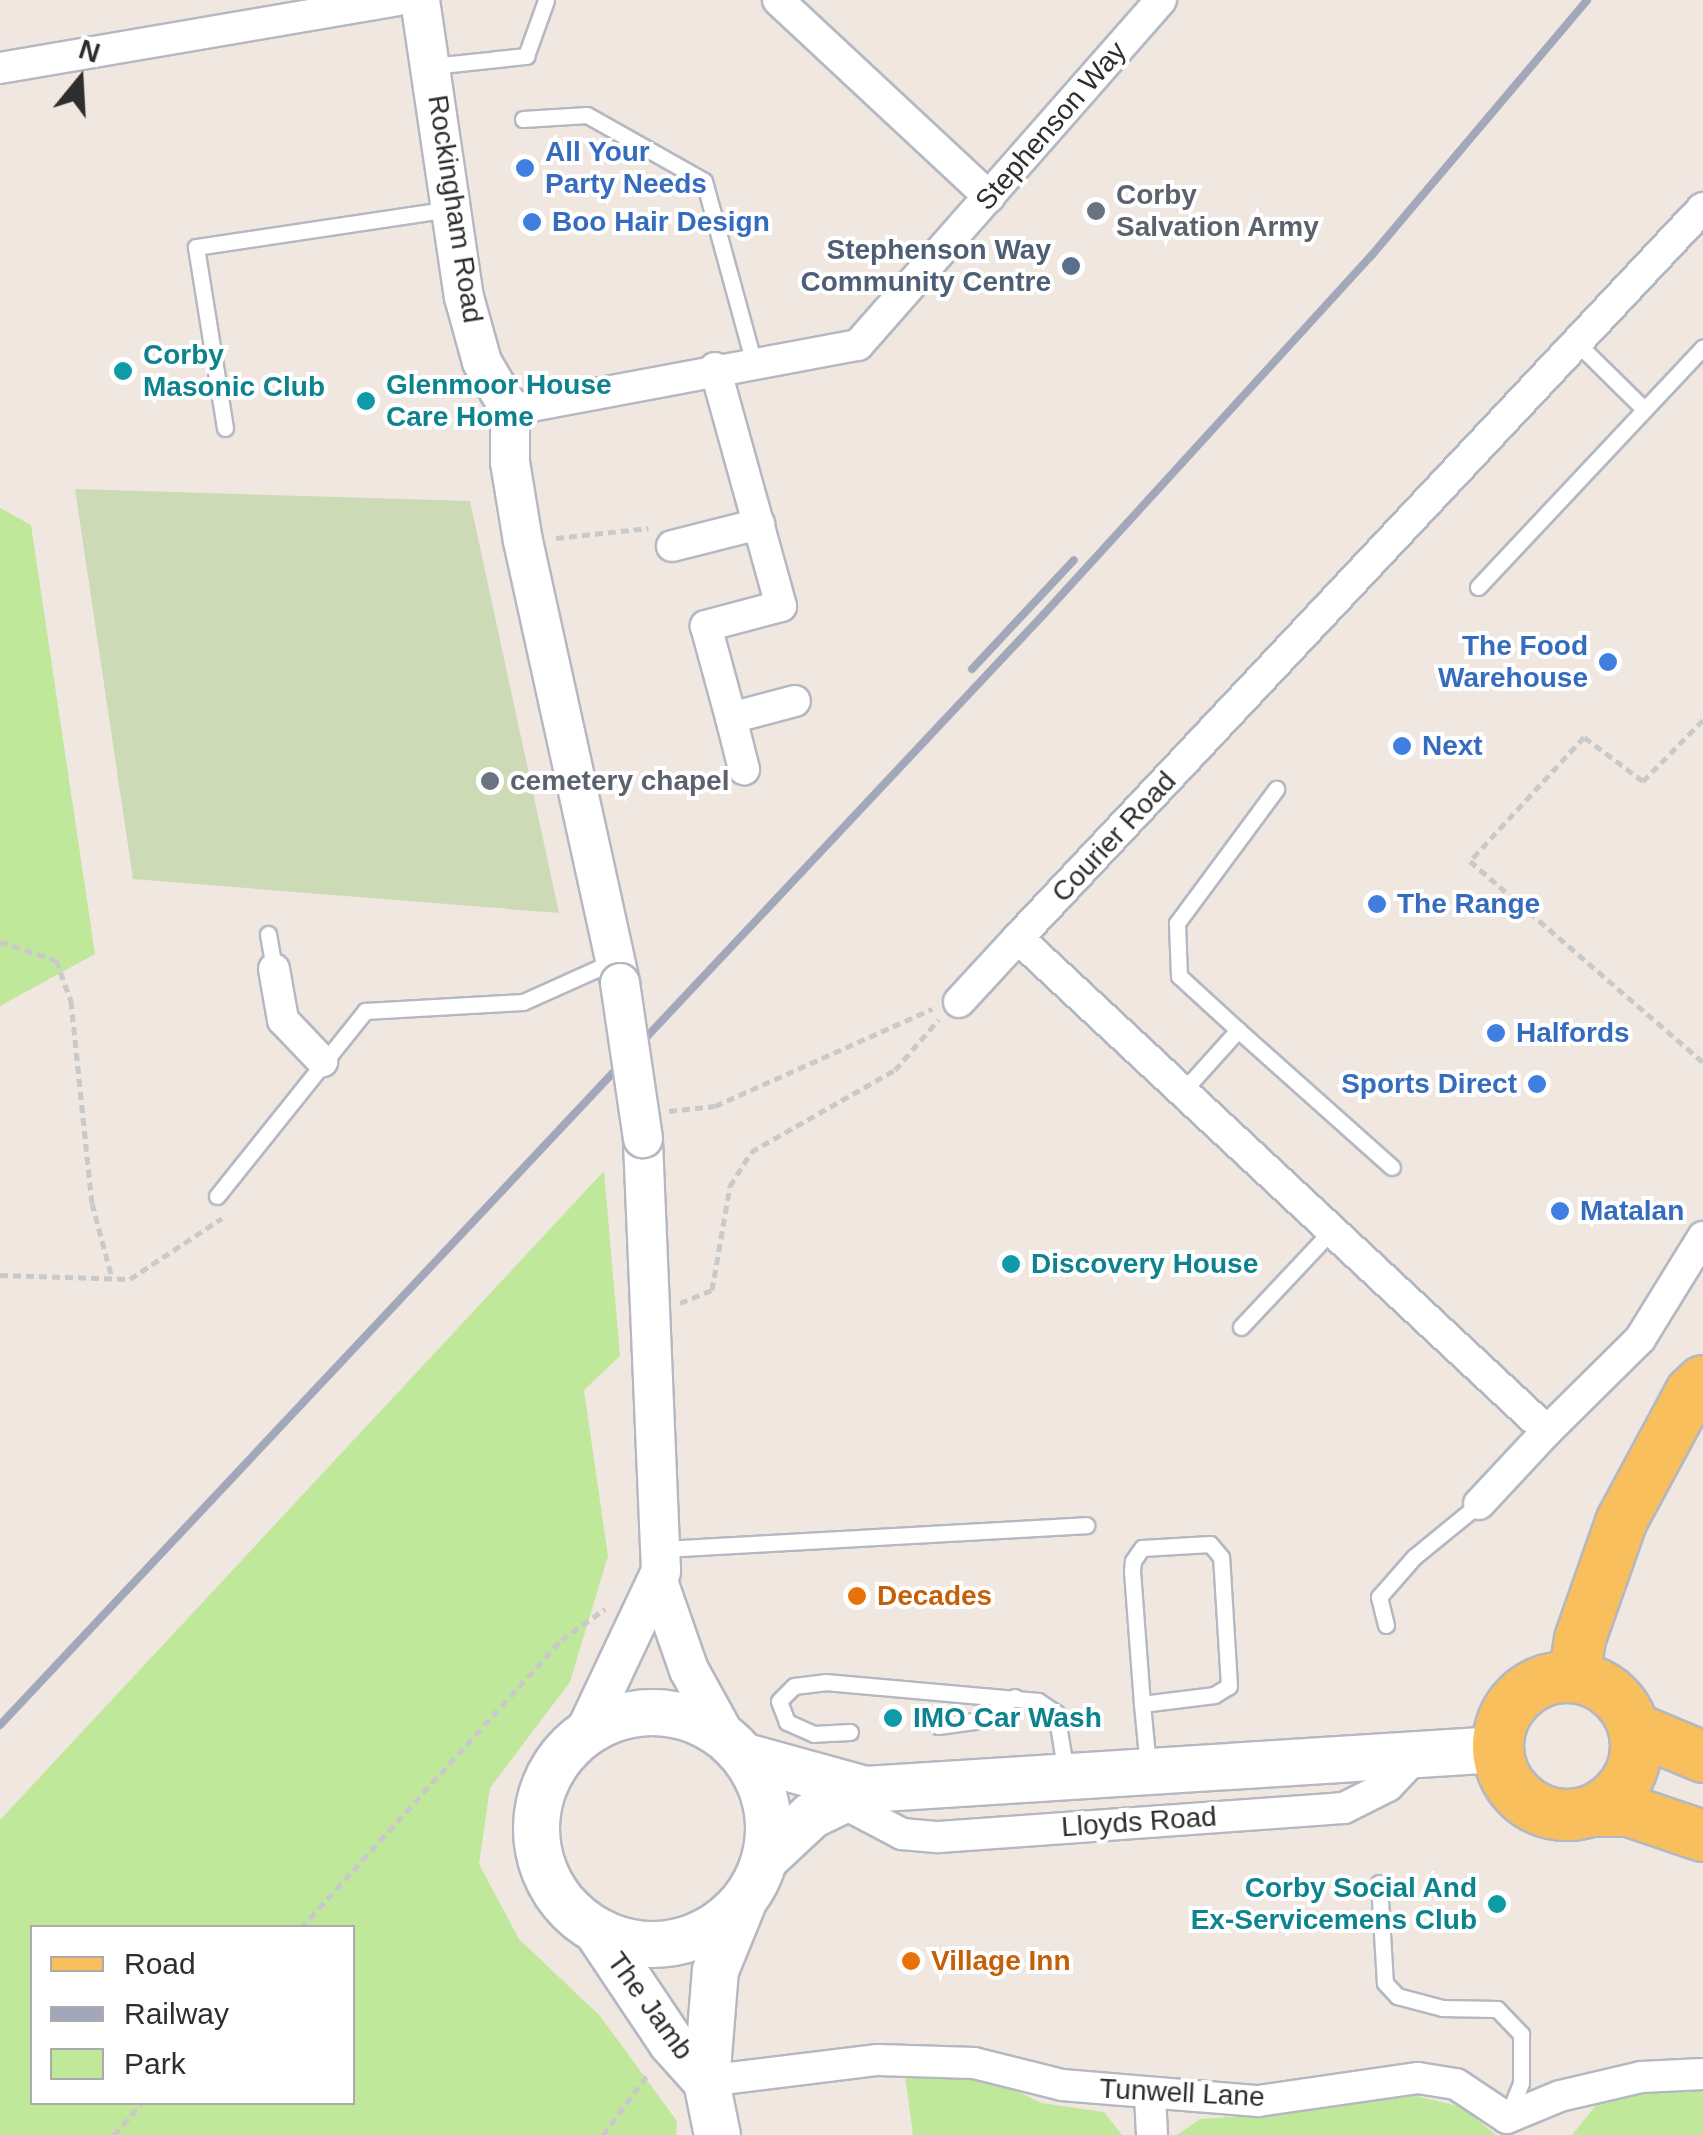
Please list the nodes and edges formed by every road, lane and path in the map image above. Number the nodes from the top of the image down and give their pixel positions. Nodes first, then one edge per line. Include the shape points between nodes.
1 (397, 0) edge
2 (420, 0) edge
3 (546, 0) edge
4 (778, 0) edge
5 (1161, 0) edge
6 (432, 66) junction
7 (0, 68) edge
8 (523, 119) dead end
9 (989, 197) junction
10 (1703, 208) edge
11 (450, 209) junction
12 (1577, 344) junction
13 (1703, 347) edge
14 (715, 368) junction
15 (755, 368) junction
16 (1643, 408) junction
17 (510, 410) junction
18 (225, 428) dead end
19 (759, 524) junction
20 (523, 540) junction
21 (672, 546) joint
22 (1478, 587) dead end
23 (795, 701) dead end
24 (731, 718) junction
25 (1703, 720) edge
26 (744, 769) dead end
27 (1276, 789) dead end
28 (268, 934) dead end
29 (1018, 938) junction
30 (0, 942) edge
31 (274, 969) joint
32 (618, 972) junction
33 (959, 1002) dead end
34 (1238, 1030) junction
35 (322, 1061) junction
36 (1703, 1062) edge
37 (1184, 1090) junction
38 (642, 1129) junction
39 (1392, 1167) dead end
40 (217, 1196) joint
41 (1332, 1230) junction
42 (1703, 1238) edge
43 (0, 1275) edge
44 (112, 1278) junction
45 (651, 1312) junction
46 (1242, 1328) dead end
47 (1703, 1381) edge
48 (1548, 1431) junction
49 (1479, 1504) joint
50 (1086, 1526) dead end
51 (661, 1568) junction
52 (1386, 1624) dead end
53 (1574, 1678) junction
54 (1016, 1697) junction
55 (1142, 1704) junction
56 (938, 1726) dead end
57 (1634, 1728) junction
58 (586, 1732) junction
59 (850, 1732) dead end
60 (735, 1746) junction
61 (1497, 1749) junction
62 (1423, 1750) junction
63 (1703, 1757) edge
64 (1148, 1770) junction
65 (1067, 1777) junction
66 (854, 1796) junction
67 (1592, 1811) junction
68 (1703, 1836) edge
69 (765, 1858) junction
70 (1379, 1883) dead end
71 (743, 1902) junction
72 (304, 1925) edge
73 (596, 1930) junction
74 (671, 2042) junction
75 (1703, 2074) edge
76 (706, 2081) junction
77 (1150, 2096) junction
78 (141, 2105) edge
79 (1514, 2126) edge
80 (114, 2135) edge
81 (604, 2135) edge
82 (717, 2135) edge
83 (1152, 2135) edge

1 - 7 street
2 - 6 street, Rockingham Road
3 - 6 lane via 526,56
4 - 9 street
5 - 9 street, Stephenson Way
6 - 11 street, Rockingham Road
8 - 15 lane via 587,115 704,182
9 - 15 street, Stephenson Way via 858,345
10 - 12 street, Courier Road
11 - 17 street, Rockingham Road via 482,362
11 - 18 lane via 196,247
12 - 16 lane
12 - 29 street, Courier Road
13 - 16 lane
14 - 15 street, Stephenson Way
14 - 17 street, Stephenson Way
14 - 19 street
16 - 22 lane
17 - 20 street via 510,462
19 - 21 street
19 - 24 street via 781,606 706,626
20 - 21 path via 646,526
20 - 32 street
23 - 24 street
24 - 26 street
25 - 36 path via 1643,781 1584,737 1470,860
27 - 34 lane via 1177,923 1179,976
28 - 31 lane
29 - 33 street, Courier Road
29 - 37 street
30 - 44 path via 56,960 71,1001 92,1202
31 - 35 street via 282,1020
32 - 35 lane via 523,1002 365,1011
32 - 38 street, bridge
34 - 37 lane
34 - 39 lane
35 - 40 lane via 250,1163
37 - 41 street
38 - 45 street
38 - 45 path via 714,1106 941,1006 938,1020 895,1070 751,1152 730,1186 712,1290
40 - 44 path via 232,1211 130,1279
41 - 46 lane
41 - 48 street
42 - 48 street via 1640,1339
43 - 44 path
45 - 51 street
47 - 53 main road via 1622,1520 1580,1639
48 - 49 street
49 - 52 lane via 1414,1557 1379,1598
50 - 51 lane
51 - 58 street
51 - 60 street via 688,1670
51 - 72 path via 560,1640
53 - 57 main road via 1612,1693
53 - 61 main road via 1529,1688 1511,1704
54 - 56 lane via 982,1720
54 - 59 lane via 824,1682 794,1686 779,1701 787,1722 814,1734
54 - 65 lane via 1056,1714
55 - 55 lane via 1133,1561 1142,1548 1202,1540 1221,1557 1230,1686 1214,1695
55 - 64 lane
57 - 63 main road
57 - 67 main road via 1634,1758 1623,1786
58 - 60 main road via 632,1712 681,1714
58 - 73 main road via 557,1759 540,1795 535,1834 544,1872 565,1906
60 - 66 main road, Lloyds Road
60 - 69 main road via 762,1787 769,1822
61 - 62 main road, Lloyds Road
61 - 67 main road via 1507,1780 1528,1804 1570,1815
62 - 64 main road, Lloyds Road
62 - 66 street, Lloyds Road via 1388,1786 1344,1808 939,1836 902,1834
64 - 65 main road, Lloyds Road
65 - 66 main road, Lloyds Road
66 - 69 main road, Lloyds Road via 811,1815
67 - 68 main road via 1629,1811
69 - 71 main road
70 - 79 lane via 1384,1984 1396,1996 1442,2008 1496,2008 1522,2034
71 - 73 main road via 712,1928 674,1943 634,1943
71 - 76 main road, The Jamb via 714,1970
73 - 74 main road, The Jamb
74 - 76 main road, The Jamb
74 - 81 path
75 - 79 street via 1608,2084
76 - 77 street, Tunwell Lane via 878,2060 974,2063
76 - 82 main road, The Jamb
77 - 79 street, Tunwell Lane via 1258,2101 1418,2078 1456,2084
77 - 83 street
78 - 80 path

